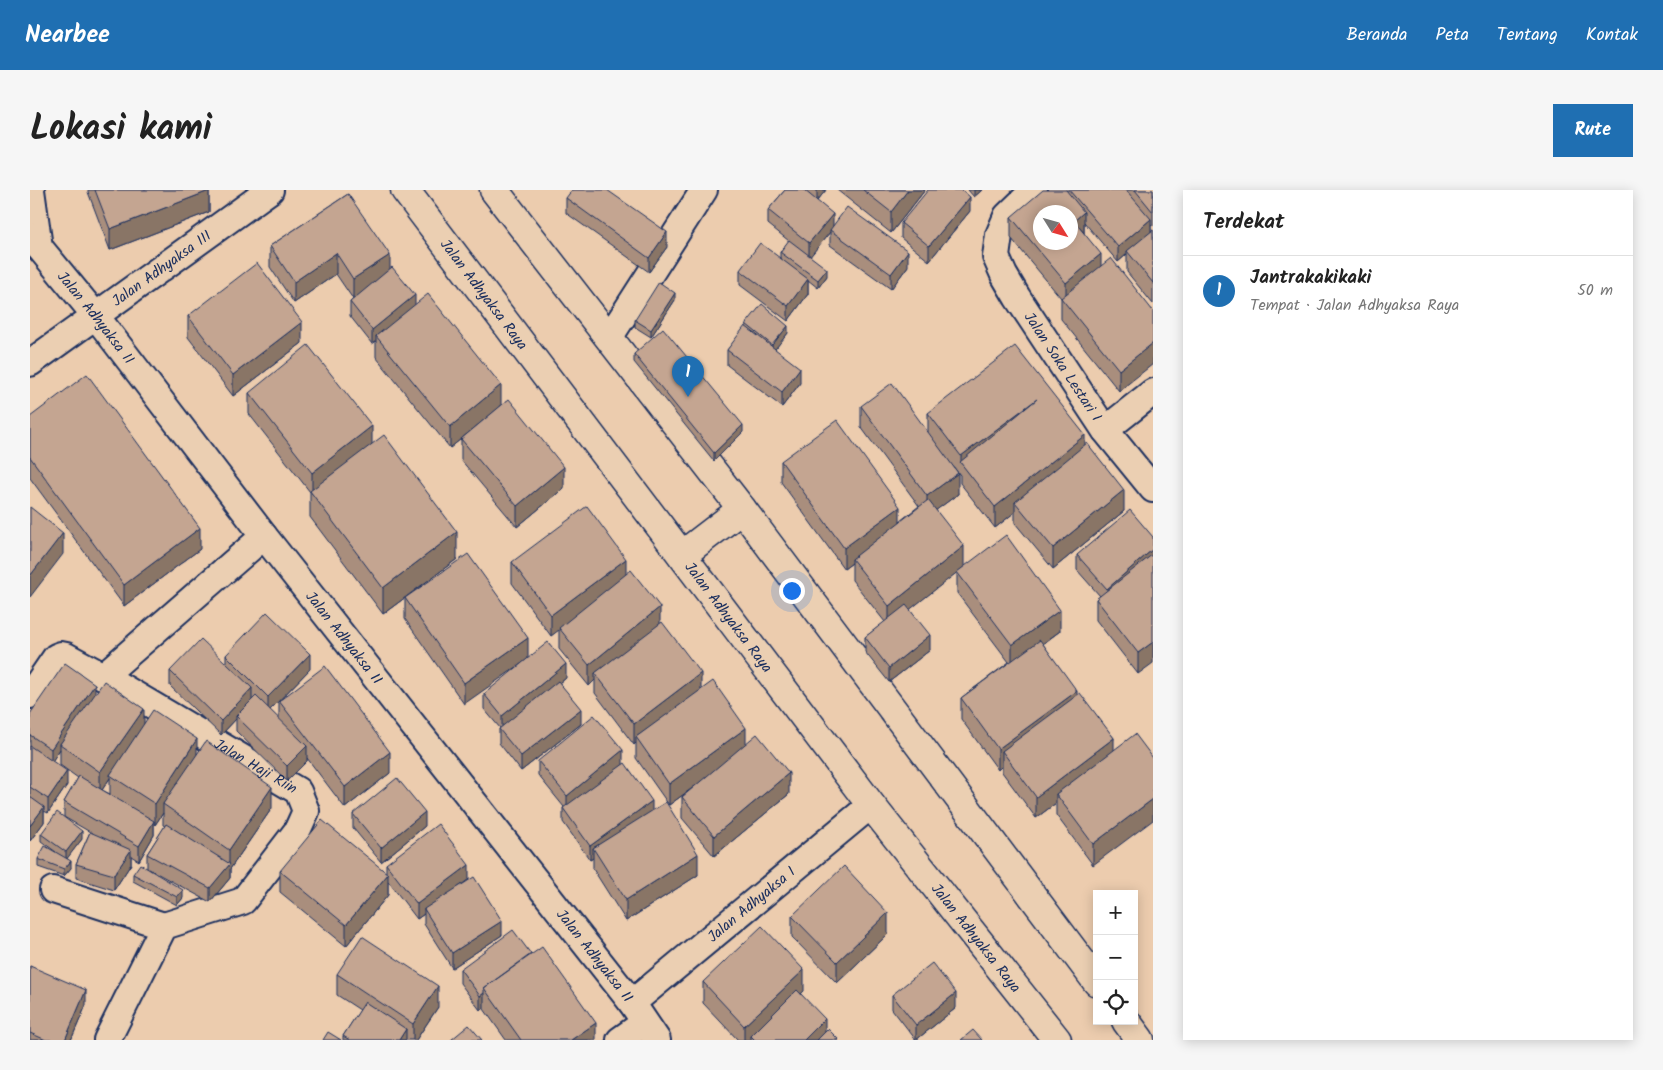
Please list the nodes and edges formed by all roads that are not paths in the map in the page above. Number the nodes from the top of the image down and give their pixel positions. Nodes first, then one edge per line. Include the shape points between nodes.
1 (31, 190) edge
2 (270, 190) edge
3 (405, 190) edge
4 (494, 190) edge
5 (704, 190) edge
6 (1034, 190) edge
7 (35, 242) edge
8 (95, 315) junction
9 (609, 338) junction
10 (30, 363) edge
11 (1153, 392) edge
12 (1105, 430) junction
13 (1153, 489) edge
14 (742, 509) junction
15 (264, 536) junction
16 (682, 555) junction
17 (103, 676) junction
18 (30, 695) edge
19 (871, 805) junction
20 (53, 890) dead end
21 (164, 926) junction
22 (1095, 980) edge
23 (645, 1022) edge
24 (1129, 1025) edge
25 (107, 1040) edge
26 (620, 1040) edge
27 (1058, 1040) edge
28 (1140, 1040) edge

1 - 7 street
2 - 8 street, Jalan Adhyaksa III
3 - 16 main road, Jalan Adhyaksa Raya
4 - 9 main road
5 - 9 street
6 - 12 street, Jalan Soka Lestari I via 1007,216 999,235 996,257 1004,275
7 - 8 street, Jalan Adhyaksa II
8 - 10 street, Jalan Adhyaksa III
8 - 15 street, Jalan Adhyaksa II
9 - 14 main road
11 - 12 street
12 - 13 street, Jalan Soka Lestari I
14 - 16 main road
14 - 22 main road
15 - 17 street
15 - 23 street, Jalan Adhyaksa II
16 - 19 main road, Jalan Adhyaksa Raya
17 - 18 street, Jalan Haji Riin via 61,655 56,657
17 - 21 street, Jalan Haji Riin via 298,791 306,811 297,831 243,901
19 - 23 street, Jalan Adhyaksa I
19 - 27 main road, Jalan Adhyaksa Raya
20 - 21 street
21 - 25 street
23 - 26 street, Jalan Adhyaksa I
24 - 28 main road

